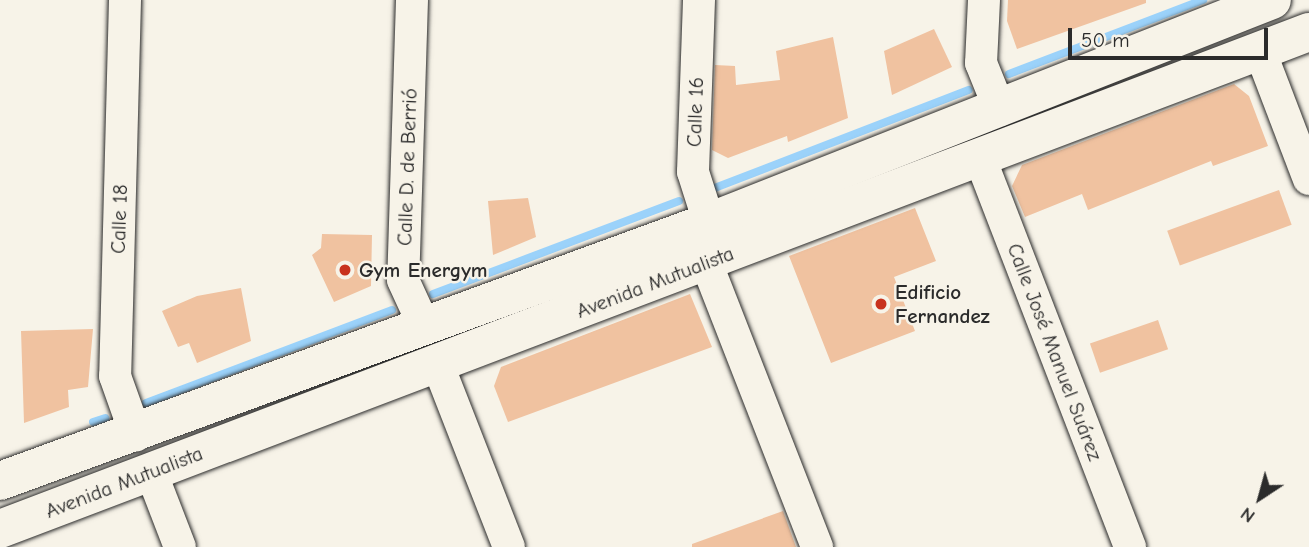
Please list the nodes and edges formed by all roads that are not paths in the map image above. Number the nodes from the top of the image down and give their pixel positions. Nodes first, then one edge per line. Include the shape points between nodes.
1 (125, 0) edge
2 (412, 0) edge
3 (699, 0) edge
4 (984, 0) edge
5 (1272, 0) edge
6 (1309, 32) edge
7 (1260, 51) junction
8 (1000, 110) junction
9 (980, 158) junction
10 (1309, 179) edge
11 (709, 222) junction
12 (706, 262) junction
13 (425, 328) junction
14 (439, 365) junction
15 (136, 435) junction
16 (151, 472) junction
17 (1, 483) edge
18 (0, 530) edge
19 (180, 547) edge
20 (509, 547) edge
21 (817, 547) edge
22 (1130, 547) edge

1 - 15 street, Calle 18 via 115,376
2 - 13 street, Calle D. de Berrió via 403,279
3 - 11 street, Calle 16 via 693,172
4 - 8 street via 981,63
5 - 8 main road, Avenida Mutualista
6 - 7 main road, Avenida Mutualista
7 - 9 main road, Avenida Mutualista
7 - 10 street
8 - 11 main road, Avenida Mutualista
9 - 12 main road, Avenida Mutualista
9 - 22 street, Calle José Manuel Suárez
11 - 13 main road, Avenida Mutualista
12 - 14 main road, Avenida Mutualista
12 - 21 street
13 - 15 main road, Avenida Mutualista
14 - 16 main road, Avenida Mutualista
14 - 20 street
15 - 17 main road, Avenida Mutualista
16 - 18 main road, Avenida Mutualista
16 - 19 street

